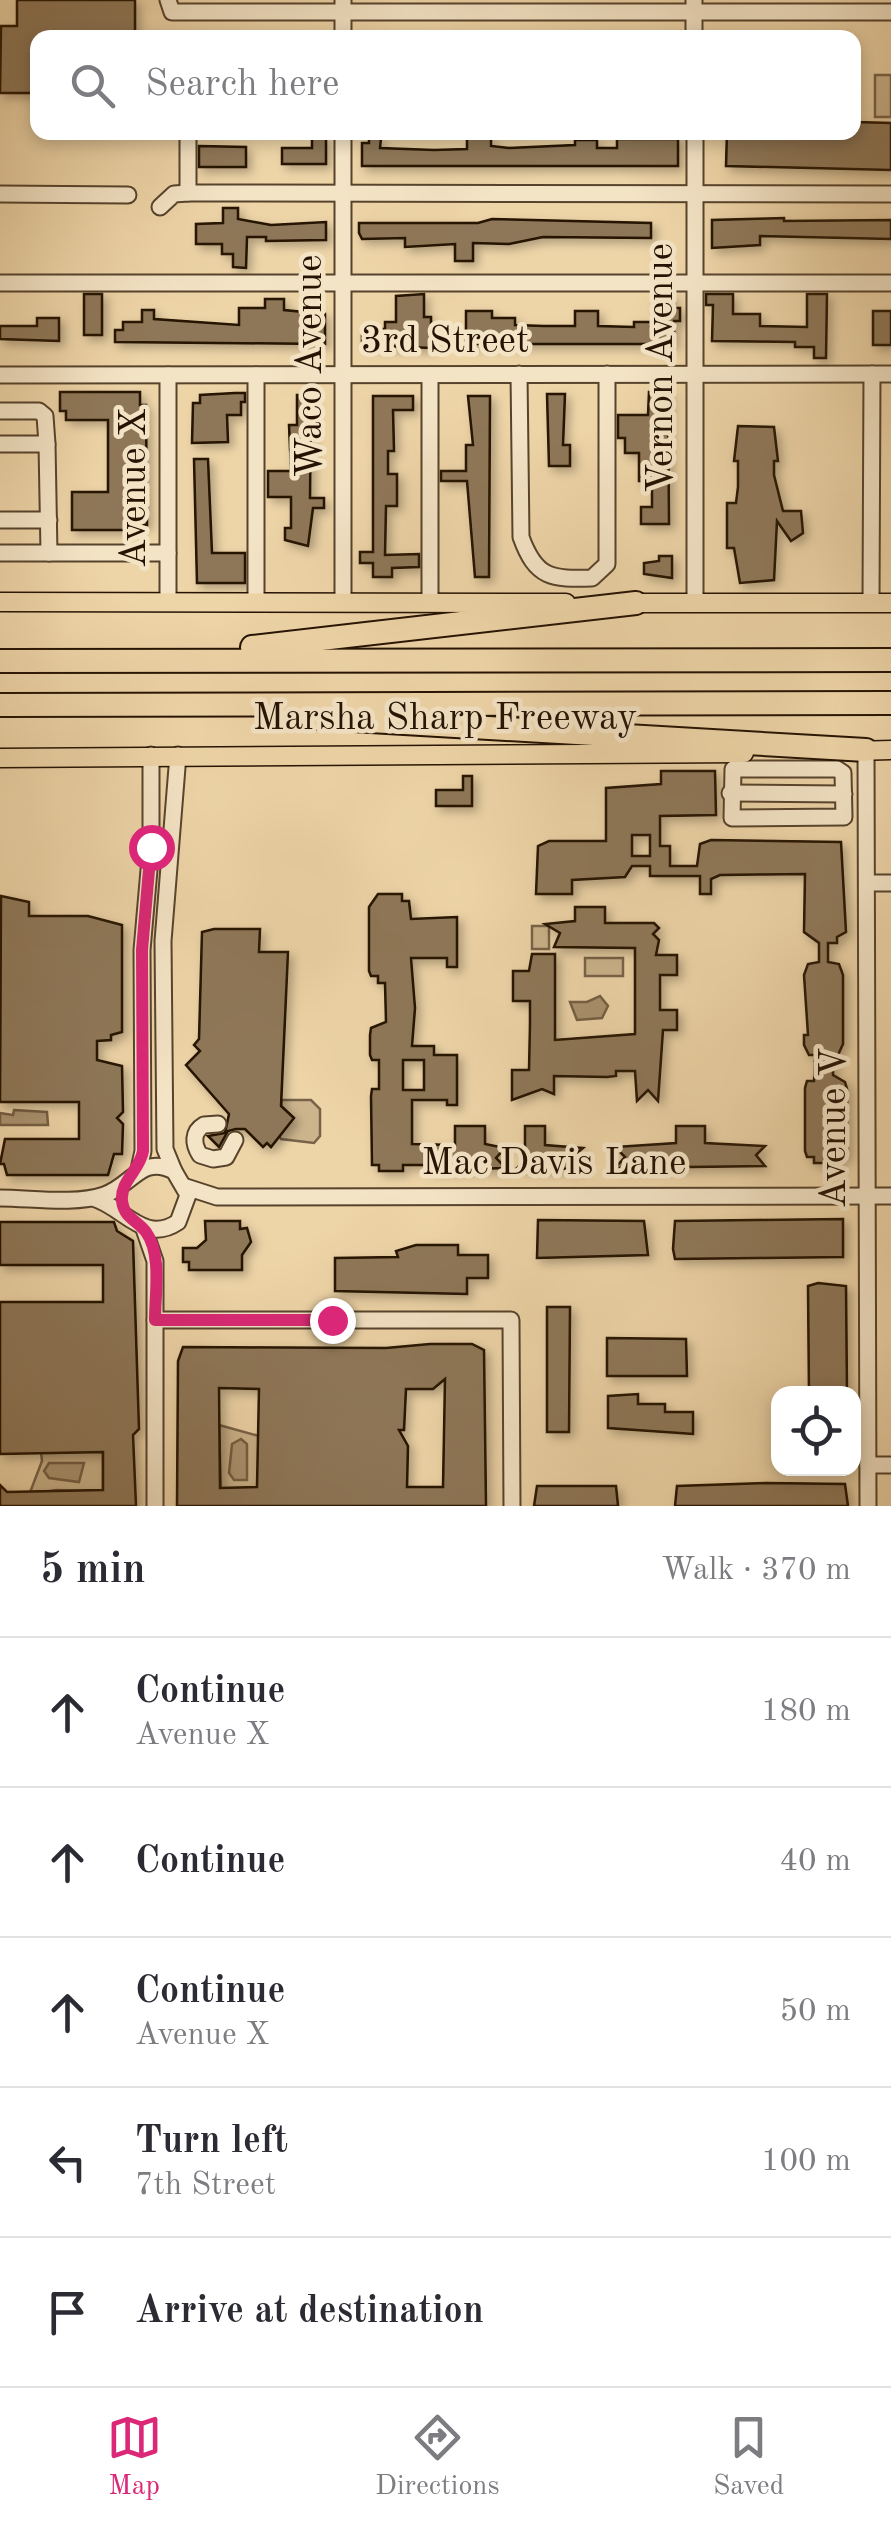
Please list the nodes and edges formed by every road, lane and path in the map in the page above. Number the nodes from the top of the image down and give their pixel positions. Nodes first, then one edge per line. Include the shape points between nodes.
1 (179, 6) edge
2 (344, 6) edge
3 (430, 6) edge
4 (518, 6) edge
5 (608, 6) edge
6 (694, 6) edge
7 (782, 6) edge
8 (872, 6) edge
9 (891, 12) edge
10 (188, 140) edge
11 (343, 140) edge
12 (694, 140) edge
13 (188, 193) junction
14 (343, 193) junction
15 (0, 194) edge
16 (694, 194) junction
17 (891, 194) edge
18 (128, 195) dead end
19 (160, 207) dead end
20 (0, 282) edge
21 (343, 282) junction
22 (695, 282) junction
23 (891, 283) edge
24 (519, 374) junction
25 (606, 374) junction
26 (695, 374) junction
27 (872, 374) junction
28 (891, 374) edge
29 (0, 375) edge
30 (168, 375) junction
31 (256, 375) junction
32 (343, 375) junction
33 (430, 375) junction
34 (0, 411) edge
35 (0, 444) edge
36 (47, 444) junction
37 (0, 520) edge
38 (49, 520) junction
39 (0, 553) edge
40 (50, 553) junction
41 (168, 553) junction
42 (344, 599) junction
43 (256, 600) junction
44 (168, 601) junction
45 (430, 601) junction
46 (0, 602) edge
47 (696, 602) junction
48 (636, 603) junction
49 (871, 603) junction
50 (891, 603) edge
51 (0, 660) edge
52 (891, 660) edge
53 (135, 661) junction
54 (891, 703) edge
55 (0, 705) edge
56 (117, 705) junction
57 (866, 750) junction
58 (891, 750) edge
59 (151, 755) junction
60 (178, 755) junction
61 (0, 758) edge
62 (801, 760) junction
63 (730, 793) junction
64 (844, 805) junction
65 (866, 805) junction
66 (867, 883) junction
67 (891, 883) edge
68 (218, 1124) dead end
69 (234, 1140) dead end
70 (174, 1171) junction
71 (133, 1175) junction
72 (186, 1186) junction
73 (867, 1196) junction
74 (891, 1196) edge
75 (217, 1197) junction
76 (0, 1198) edge
77 (93, 1198) junction
78 (184, 1213) junction
79 (126, 1214) junction
80 (169, 1228) junction
81 (144, 1229) junction
82 (155, 1261) junction
83 (155, 1320) junction
84 (868, 1465) junction
85 (891, 1465) edge
86 (156, 1506) edge
87 (512, 1506) edge
88 (868, 1506) edge

1 - 2 street
2 - 3 street
3 - 4 street
4 - 5 street
5 - 6 street
6 - 7 street
7 - 8 street
8 - 9 street
10 - 13 street
11 - 14 street, Waco Avenue
12 - 16 street, Vernon Avenue
13 - 14 street
13 - 19 street via 174,194
14 - 16 street
14 - 21 street, Waco Avenue
15 - 18 street
16 - 17 street
16 - 22 street, Vernon Avenue
20 - 21 street
21 - 22 street
21 - 32 street, Waco Avenue
22 - 23 street
22 - 26 street, Vernon Avenue
24 - 25 street, 3rd Street
24 - 25 street via 520,529 532,560 554,578 592,578 605,568
24 - 33 street, 3rd Street
25 - 26 street, 3rd Street
26 - 27 street, 3rd Street
26 - 47 street, Vernon Avenue
27 - 28 street, 3rd Street
27 - 49 street
29 - 30 street, 3rd Street
30 - 31 street, 3rd Street
30 - 41 street, Avenue X
31 - 32 street, 3rd Street
31 - 43 street
32 - 33 street, 3rd Street
32 - 42 street, Waco Avenue
33 - 45 street
34 - 36 street via 38,411 45,416
35 - 36 street
36 - 38 street
37 - 38 street
38 - 40 street
39 - 40 street
40 - 41 street
41 - 44 street, Avenue X
42 - 43 main road
42 - 45 main road
43 - 44 main road
44 - 46 main road
45 - 48 main road
47 - 48 main road
47 - 49 main road
48 - 53 highway
49 - 50 main road
51 - 53 highway, Marsha Sharp Freeway
52 - 53 highway, Marsha Sharp Freeway
54 - 56 highway, Marsha Sharp Freeway
55 - 56 highway, Marsha Sharp Freeway
56 - 57 highway
57 - 58 main road, Marsha Sharp Freeway
57 - 62 main road, Marsha Sharp Freeway
57 - 65 street, Avenue V
59 - 60 main road, Marsha Sharp Freeway
59 - 61 main road, Marsha Sharp Freeway
59 - 71 street via 142,950 143,1151
60 - 62 main road, Marsha Sharp Freeway
60 - 70 street via 163,940 165,1149
62 - 63 street via 732,768
62 - 64 street via 842,772
63 - 64 street
63 - 64 street via 732,818
64 - 65 street
65 - 66 street, Avenue V
66 - 67 street
66 - 73 street, Avenue V
68 - 69 street via 196,1132 200,1155 226,1157
70 - 71 street via 153,1165
70 - 72 street
71 - 77 street
71 - 79 street via 122,1203
72 - 75 street
72 - 78 street
73 - 74 street, Mac Davis Lane
73 - 75 street, Mac Davis Lane
73 - 84 street, Avenue V
75 - 78 street
76 - 77 street
77 - 79 street
78 - 80 street
79 - 81 street
80 - 81 street
80 - 82 street
81 - 82 street
82 - 83 street
83 - 86 street
83 - 87 street via 511,1320
84 - 85 street
84 - 88 street, Avenue V

